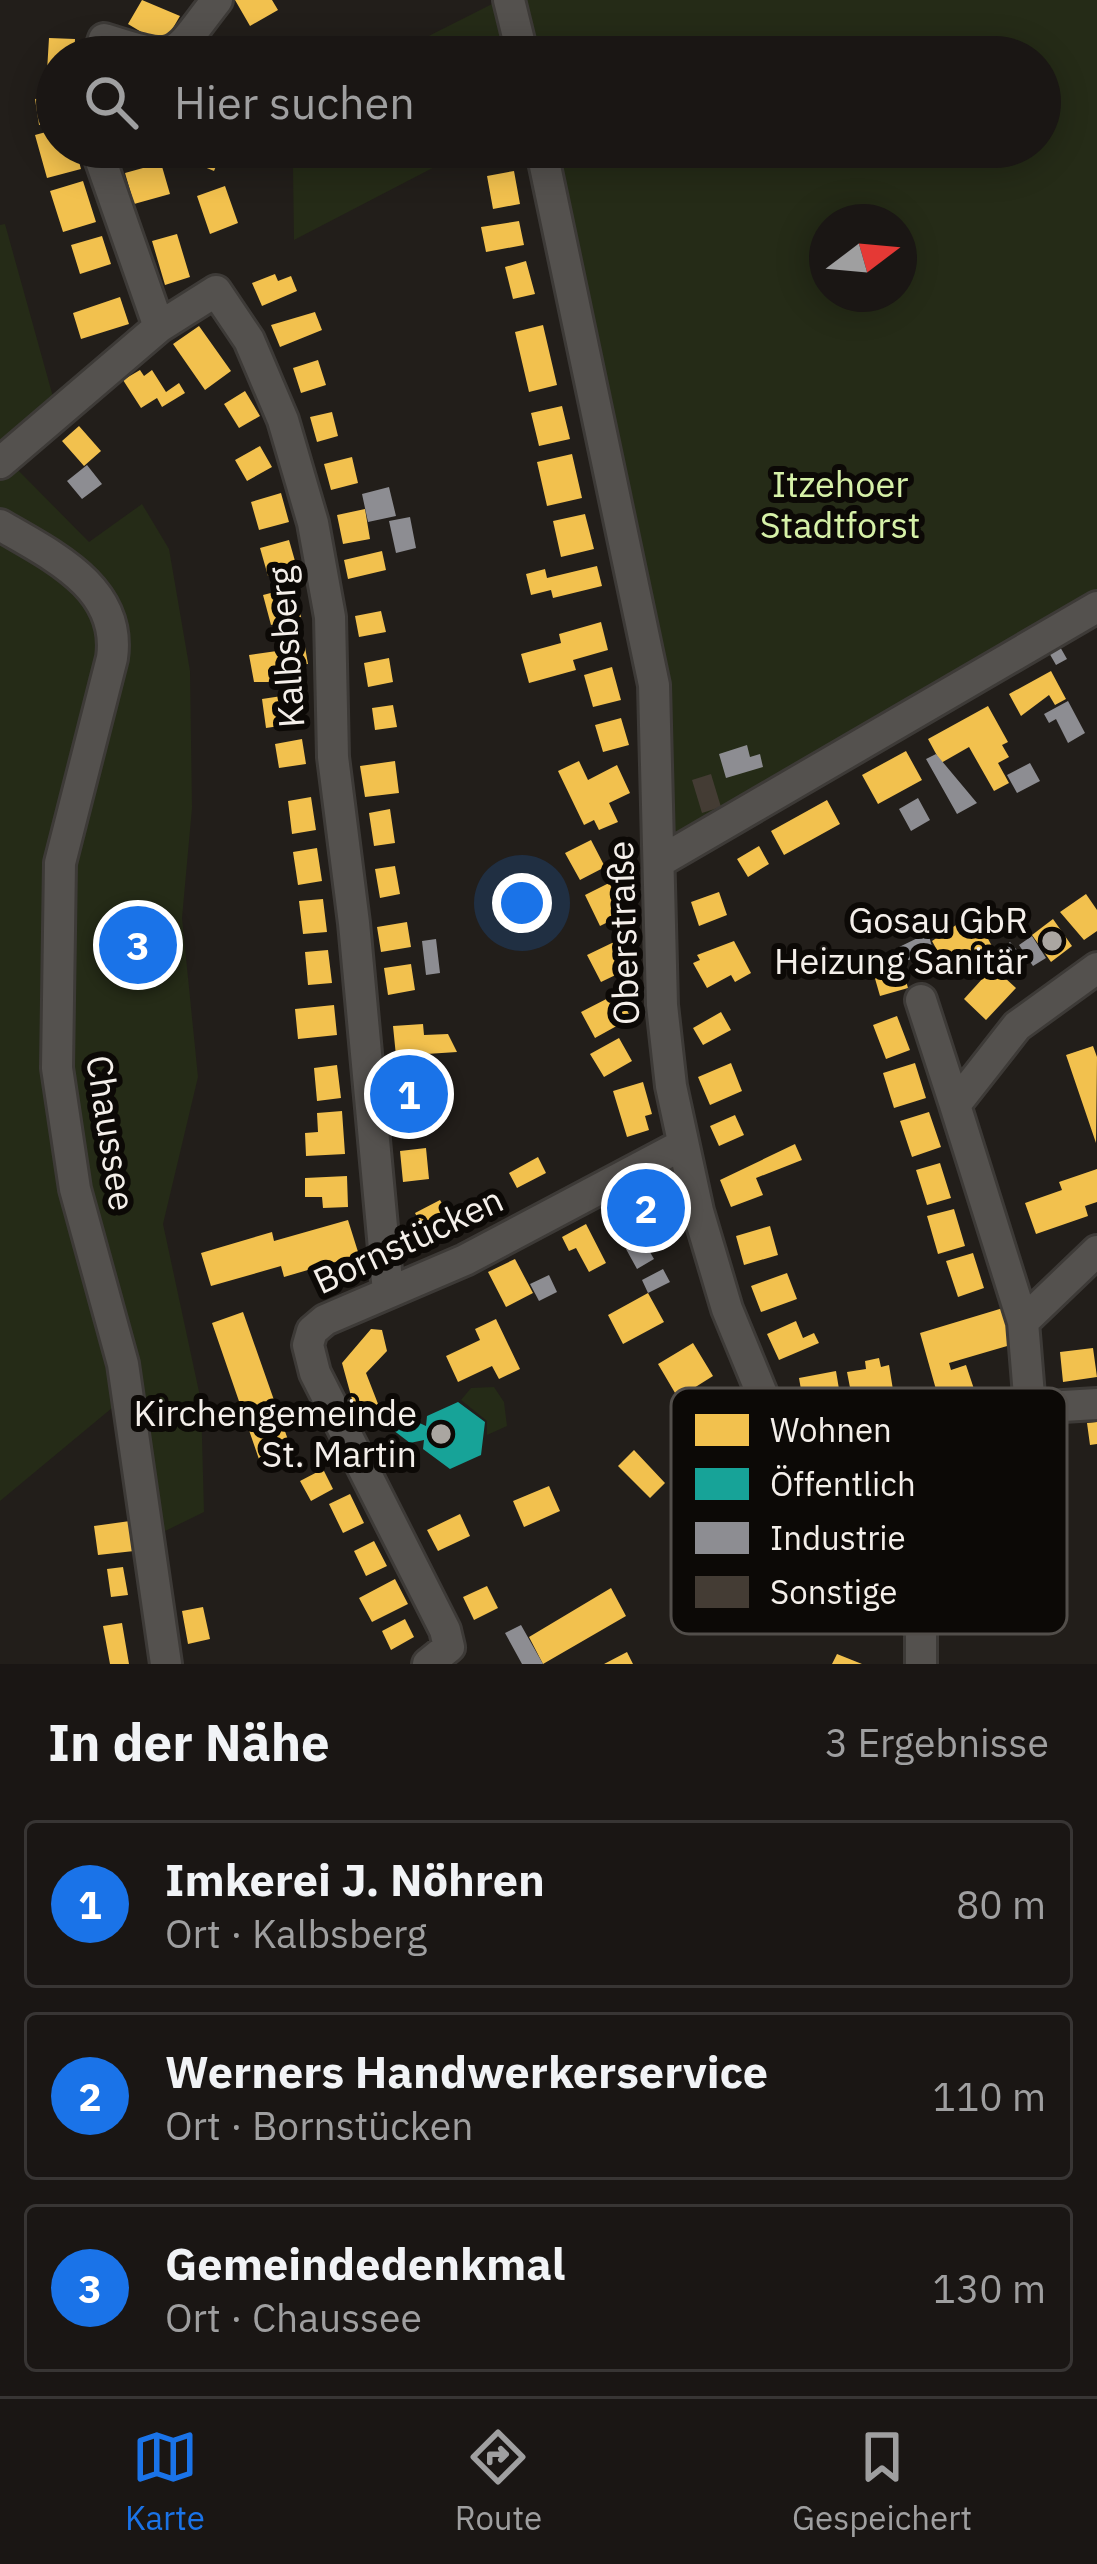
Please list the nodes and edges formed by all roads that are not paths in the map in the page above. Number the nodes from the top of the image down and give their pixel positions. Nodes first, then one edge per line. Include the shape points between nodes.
1 (217, 0) edge
2 (509, 0) edge
3 (189, 36) edge
4 (518, 36) edge
5 (103, 168) edge
6 (545, 168) edge
7 (159, 327) junction
8 (0, 463) edge
9 (0, 525) edge
10 (1097, 607) edge
11 (659, 862) junction
12 (1097, 968) edge
13 (921, 1000) dead end
14 (955, 1105) junction
15 (682, 1145) junction
16 (1097, 1251) edge
17 (388, 1292) junction
18 (1023, 1322) junction
19 (762, 1388) edge
20 (1028, 1388) edge
21 (1097, 1404) edge
22 (1067, 1406) edge
23 (920, 1634) edge
24 (166, 1664) edge
25 (428, 1664) edge
26 (921, 1664) edge

1 - 3 street
2 - 4 street
5 - 7 street
6 - 11 street, Oberstraße via 654,685
7 - 8 street, Kalbsberg
7 - 17 street, Kalbsberg via 216,291 273,394 313,523 330,617 332,757
9 - 24 street, Chaussee via 90,586 113,625 112,658 60,863 57,1068 75,1189 123,1364
10 - 11 street
11 - 15 street, Oberstraße via 662,1005
12 - 14 street via 1017,1026
13 - 14 street
14 - 18 street
15 - 17 street, Bornstücken via 465,1261
15 - 19 street, Oberstraße via 728,1309
16 - 18 street
17 - 25 street, Bornstücken via 325,1320 312,1331 309,1357 446,1630 449,1647
18 - 20 street
21 - 22 street
23 - 26 street, Oberstraße

